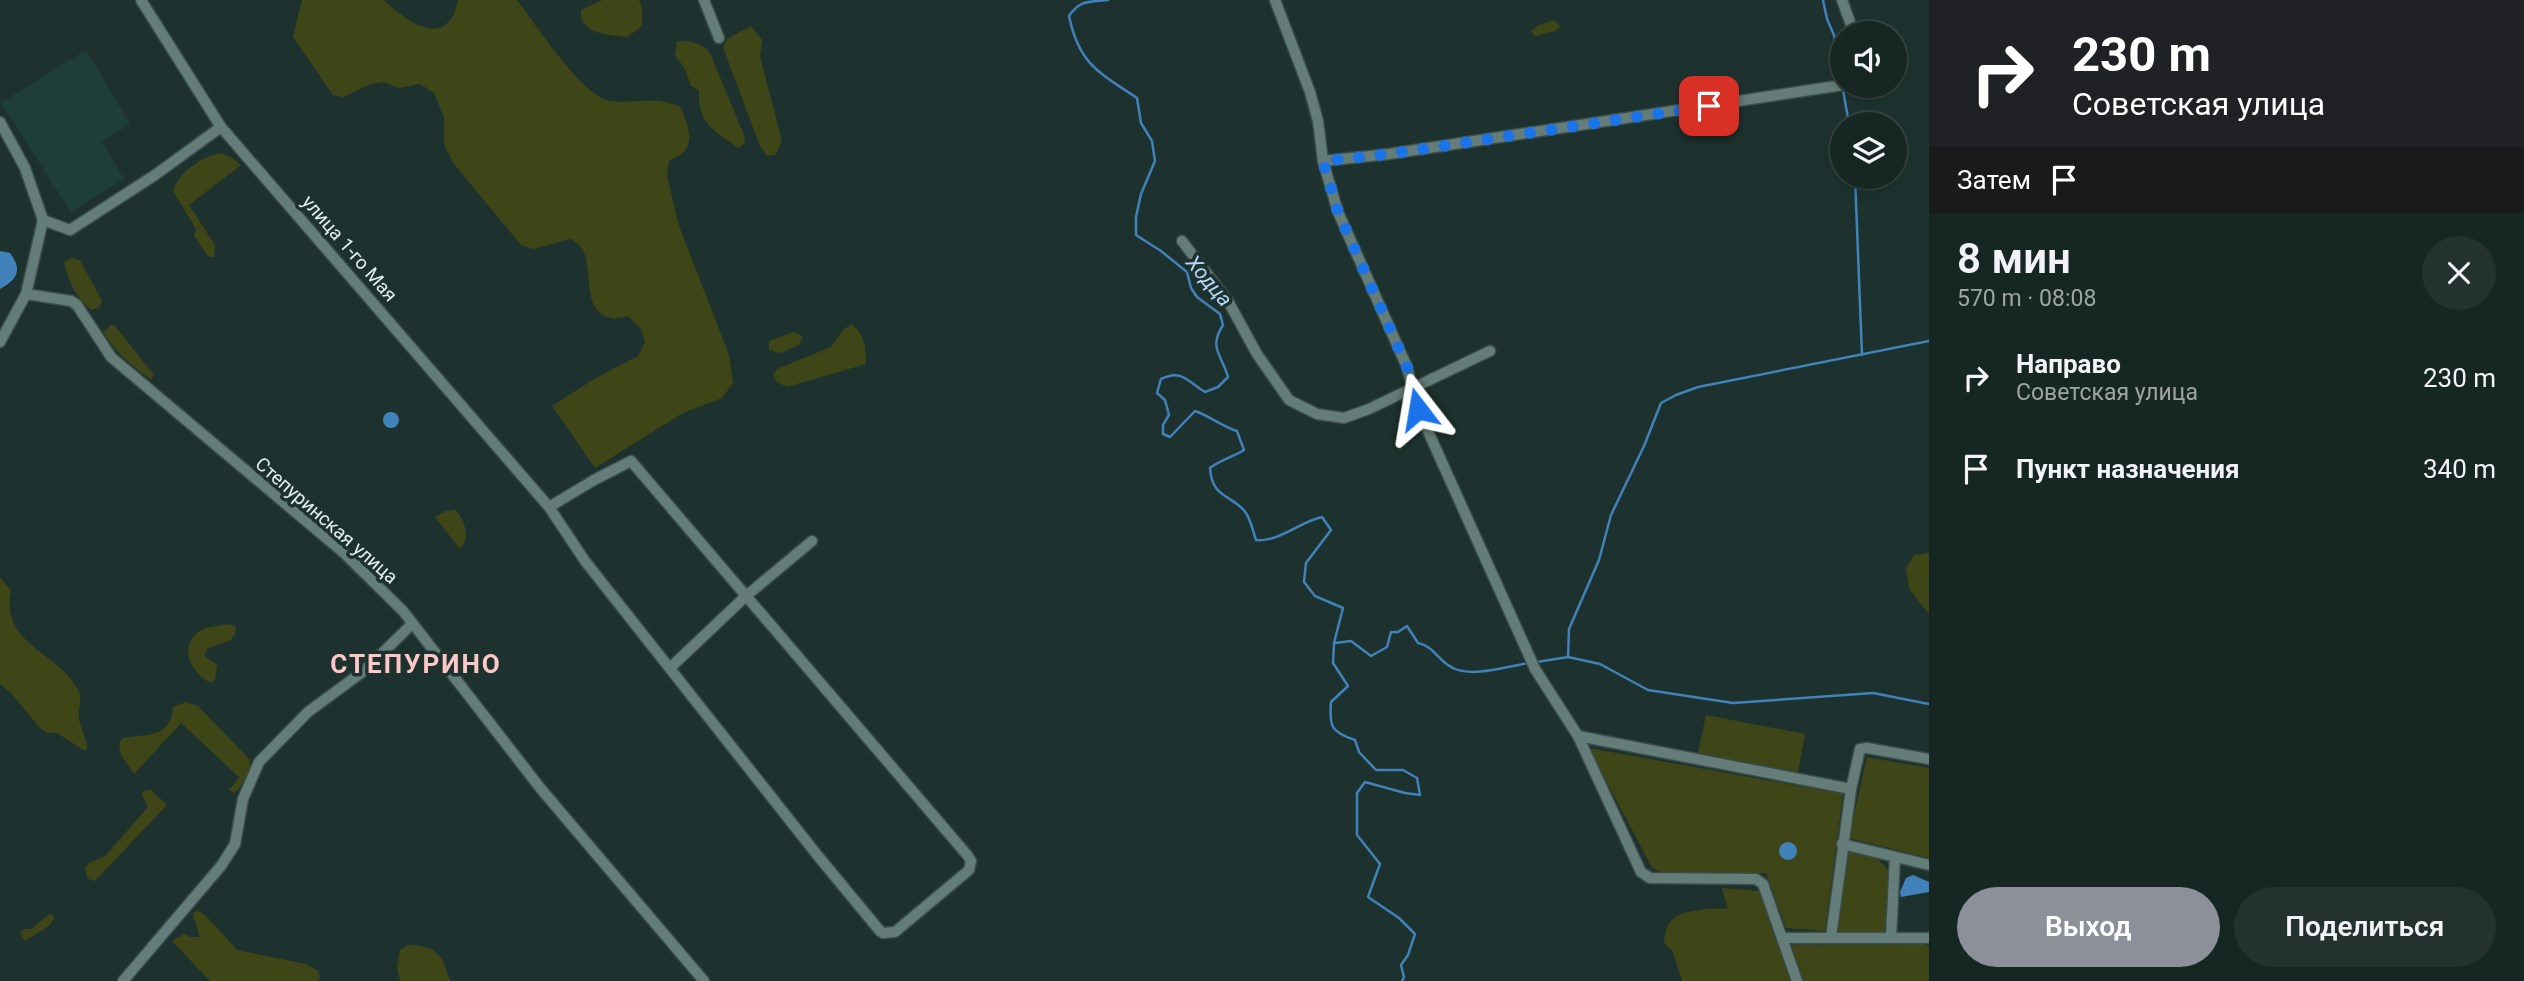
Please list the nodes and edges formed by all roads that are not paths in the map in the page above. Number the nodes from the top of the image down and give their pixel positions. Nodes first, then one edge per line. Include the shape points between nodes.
1 (141, 0) edge
2 (704, 0) edge
3 (1275, 0) edge
4 (1842, 0) edge
5 (1850, 21) edge
6 (719, 38) dead end
7 (1830, 88) edge
8 (0, 122) edge
9 (221, 127) junction
10 (1323, 161) junction
11 (43, 220) junction
12 (1182, 241) dead end
13 (26, 293) junction
14 (0, 342) edge
15 (1490, 351) dead end
16 (1413, 388) junction
17 (549, 507) junction
18 (812, 541) dead end
19 (746, 596) junction
20 (412, 624) junction
21 (671, 667) junction
22 (1578, 736) junction
23 (1929, 760) edge
24 (1851, 789) junction
25 (1842, 844) junction
26 (1895, 857) junction
27 (1929, 865) edge
28 (1831, 937) junction
29 (1891, 937) junction
30 (1782, 938) junction
31 (1929, 939) edge
32 (123, 981) edge
33 (704, 981) edge
34 (1797, 981) edge

1 - 9 street, улица 1-го Мая
2 - 6 street
3 - 10 street via 1310,92
4 - 5 street
7 - 10 street
8 - 11 street
9 - 11 street via 70,230
9 - 17 street, улица 1-го Мая
10 - 16 street via 1338,212
11 - 13 street
12 - 16 street via 1228,301 1289,400 1317,414 1344,418
13 - 14 street
13 - 20 street, Степуринская улица via 77,305 111,357 344,553
15 - 16 street
16 - 22 street via 1418,409 1535,669
17 - 19 street via 631,461
17 - 21 street, улица 1-го Мая via 585,561
18 - 19 street
19 - 21 street
19 - 21 street, улица 1-го Мая via 968,856 969,870 895,932 883,933
20 - 32 street via 365,670 308,712 259,762 243,799 235,844
20 - 33 street, Степуринская улица via 541,789
22 - 24 street
22 - 30 street via 1641,872 1670,880 1756,879 1763,884
23 - 24 street via 1860,749
24 - 25 street
25 - 26 street
25 - 28 street
26 - 27 street
26 - 29 street
28 - 29 street
28 - 30 street
29 - 31 street
30 - 34 street

